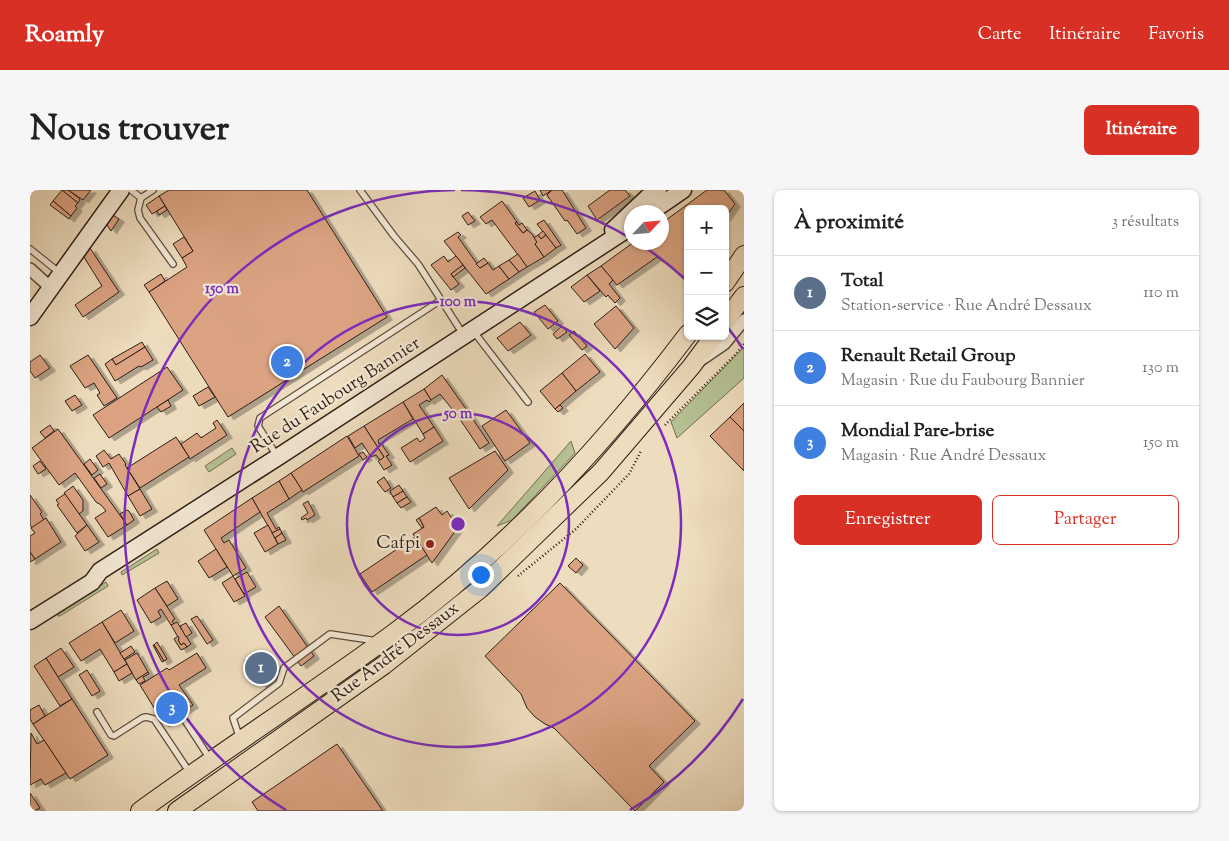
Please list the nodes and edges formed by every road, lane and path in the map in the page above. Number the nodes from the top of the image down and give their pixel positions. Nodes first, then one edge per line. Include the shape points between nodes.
1 (121, 190) edge
2 (130, 190) edge
3 (153, 190) edge
4 (360, 190) edge
5 (658, 190) edge
6 (682, 190) edge
7 (141, 198) junction
8 (661, 205) edge
9 (624, 231) edge
10 (30, 249) edge
11 (592, 252) junction
12 (744, 255) edge
13 (173, 264) dead end
14 (30, 268) edge
15 (61, 274) junction
16 (729, 277) edge
17 (51, 288) junction
18 (744, 296) edge
19 (440, 300) junction
20 (729, 316) edge
21 (30, 317) edge
22 (744, 320) edge
23 (468, 333) junction
24 (684, 339) edge
25 (711, 340) edge
26 (691, 367) junction
27 (528, 402) dead end
28 (278, 457) junction
29 (100, 571) junction
30 (30, 608) edge
31 (30, 621) edge
32 (382, 641) junction
33 (97, 712) dead end
34 (186, 722) dead end
35 (238, 742) junction
36 (212, 761) junction
37 (191, 775) junction
38 (140, 811) edge
39 (154, 811) edge
40 (179, 811) edge

1 - 15 main road
2 - 7 lane
3 - 7 lane
4 - 19 lane via 418,264
5 - 11 main road, Rue du Faubourg Bannier
6 - 8 main road
7 - 13 lane via 140,218
9 - 11 main road, Rue du Faubourg Bannier
10 - 15 lane
11 - 23 main road, Rue du Faubourg Bannier
12 - 16 main road
14 - 17 street
15 - 17 main road
17 - 21 main road
18 - 20 main road
19 - 23 lane
19 - 28 lane via 260,418 258,426
22 - 26 street via 724,344
23 - 27 lane
23 - 28 main road, Rue du Faubourg Bannier
24 - 32 main road, Rue André Dessaux via 601,440 523,522 463,576
25 - 26 main road, Rue André Dessaux
26 - 40 main road, Rue André Dessaux via 601,472 480,589 384,665
28 - 29 main road, Rue du Faubourg Bannier
29 - 30 main road, Rue du Faubourg Bannier via 87,574
29 - 31 main road, Rue du Faubourg Bannier via 92,582
32 - 35 main road, Rue André Dessaux
32 - 35 lane via 330,634 284,668 279,683 233,718
33 - 37 lane via 114,736 146,717 154,720
34 - 36 lane
35 - 36 main road, Rue André Dessaux
35 - 39 main road, Rue André Dessaux
36 - 37 main road, Rue André Dessaux
37 - 38 main road, Rue André Dessaux

